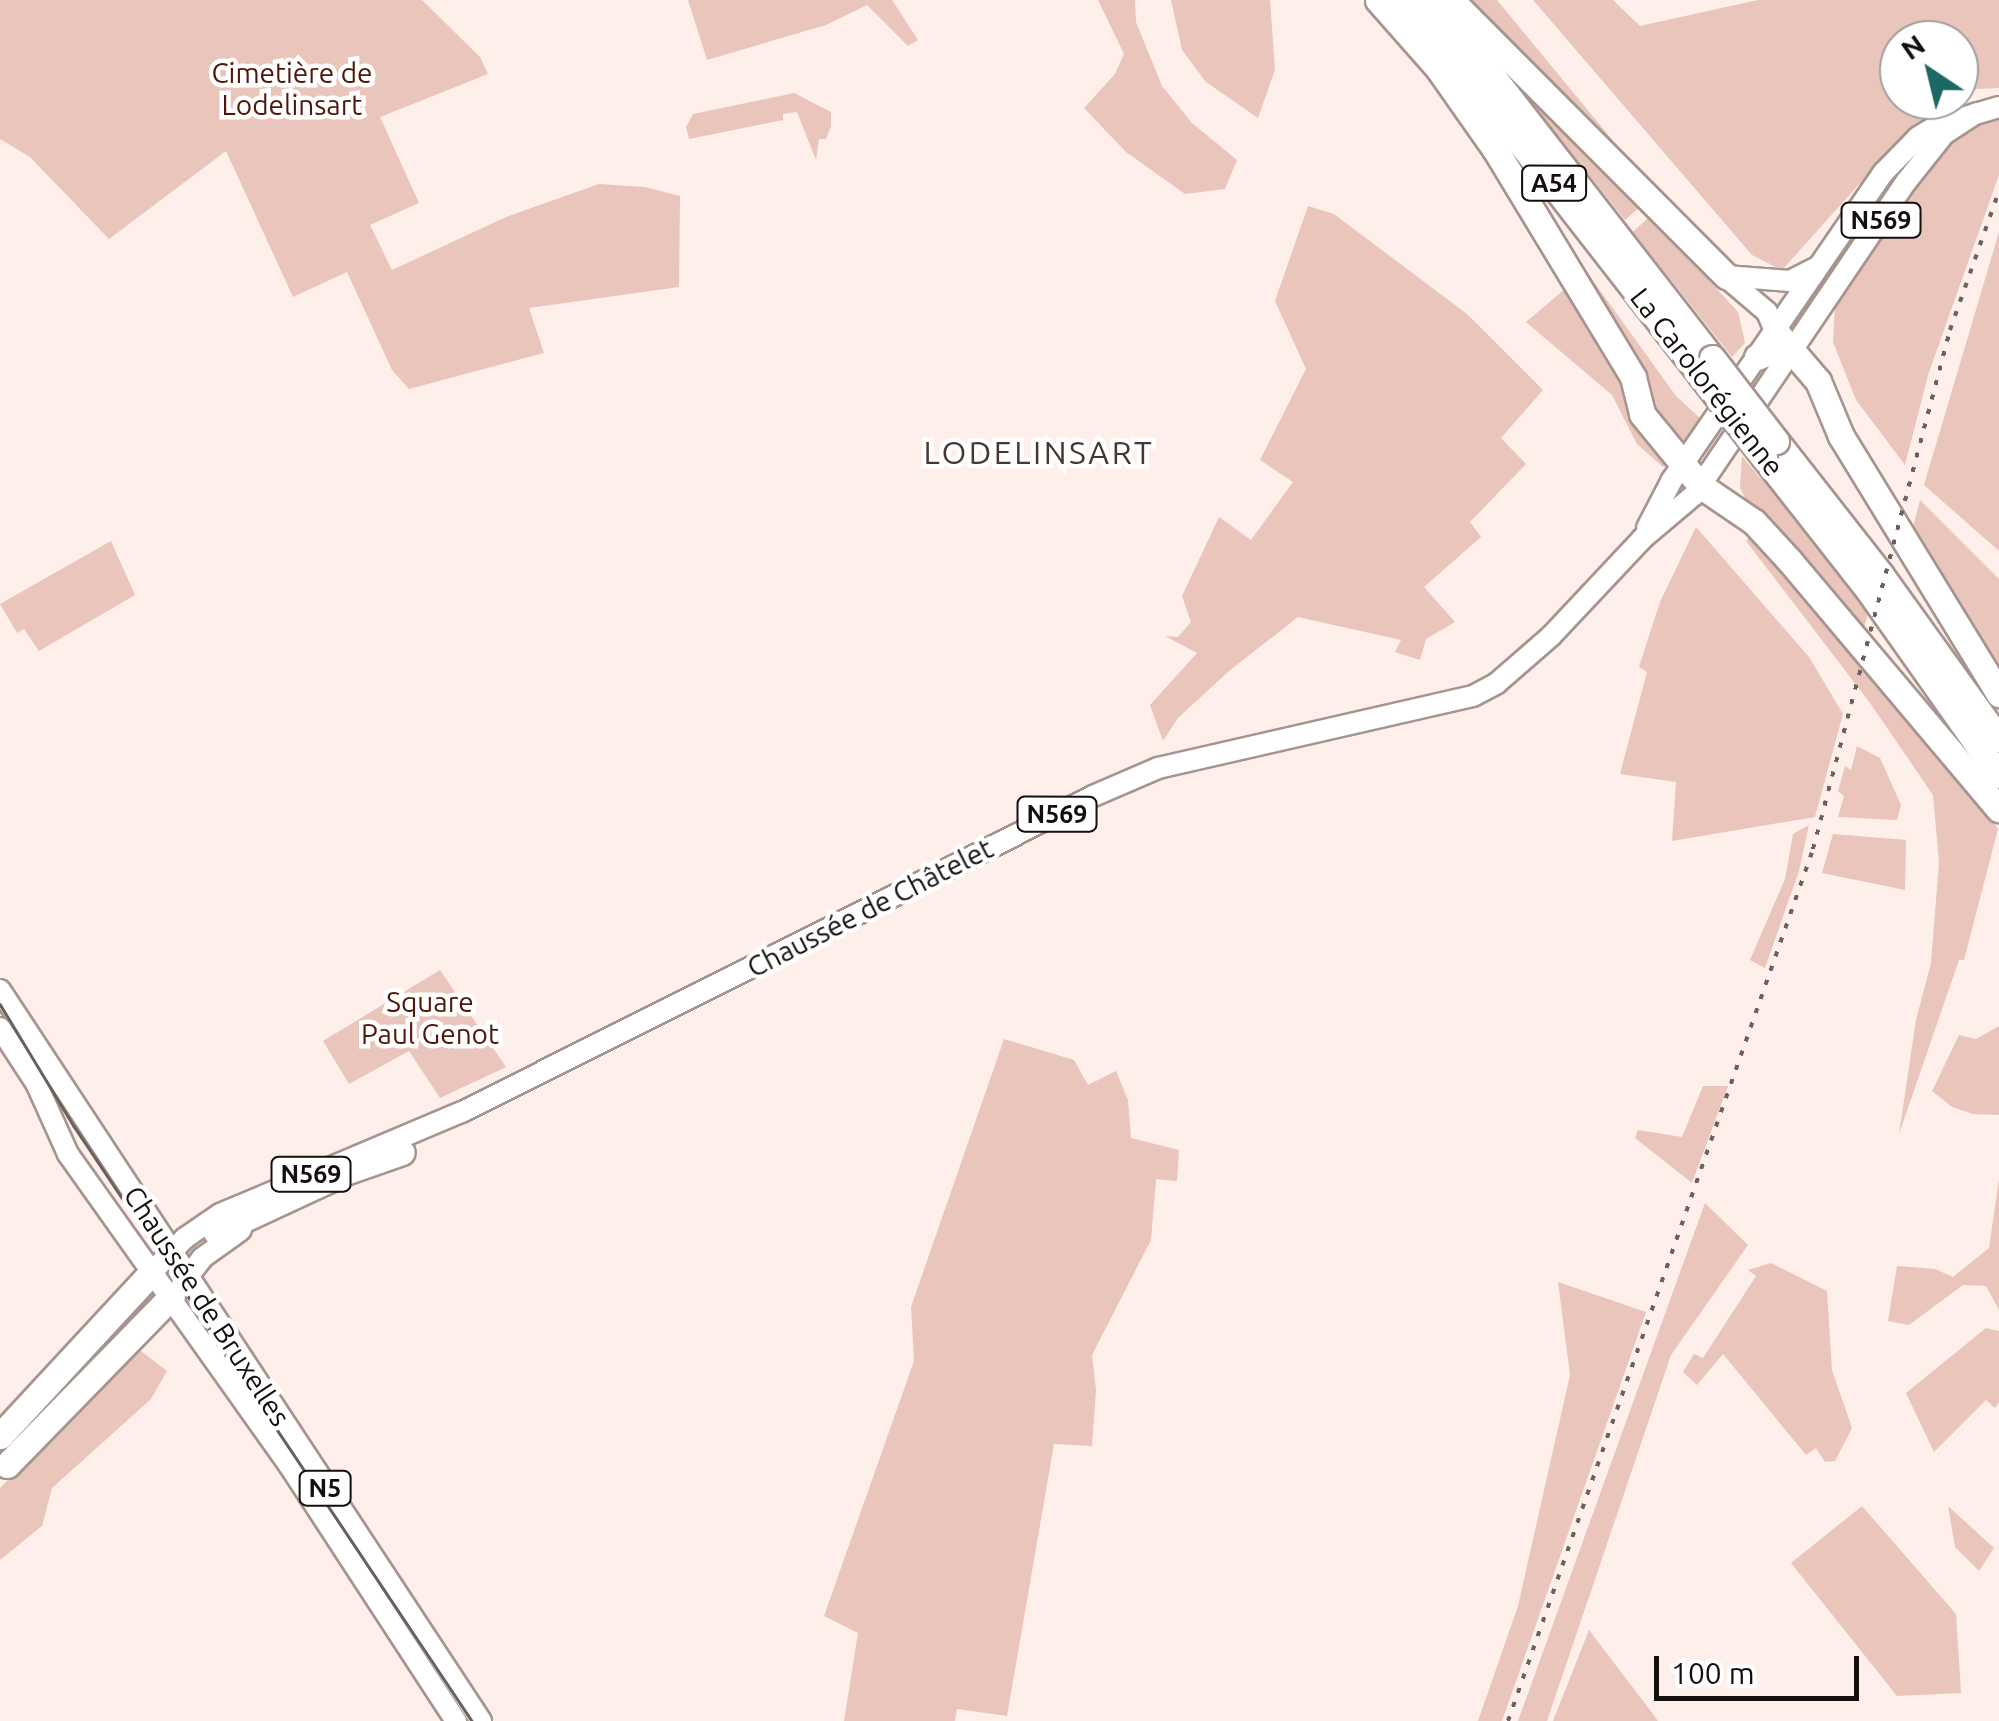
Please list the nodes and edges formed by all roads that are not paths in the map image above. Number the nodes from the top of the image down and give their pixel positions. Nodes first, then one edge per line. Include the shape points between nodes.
1 (1378, 0) edge
2 (1400, 0) edge
3 (1426, 0) edge
4 (1450, 0) edge
5 (1959, 120) edge
6 (1965, 120) edge
7 (1819, 267) junction
8 (1726, 276) junction
9 (1775, 331) junction
10 (1791, 353) junction
11 (1757, 358) junction
12 (1706, 366) junction
13 (1770, 449) junction
14 (1684, 464) junction
15 (1700, 486) junction
16 (1642, 539) junction
17 (1999, 694) edge
18 (1999, 739) edge
19 (1999, 775) edge
20 (1999, 809) edge
21 (0, 990) edge
22 (0, 1028) edge
23 (400, 1145) junction
24 (216, 1232) tunnel mouth
25 (161, 1263) junction
26 (179, 1287) junction
27 (127, 1321) tunnel mouth
28 (2, 1454) edge
29 (456, 1721) edge
30 (482, 1721) edge

1 - 14 highway via 1438,68 1495,150 1633,377 1642,414
2 - 12 highway, La Carolorégienne / A54
3 - 12 highway, La Carolorégienne / A54 via 1490,73
4 - 8 highway
5 - 7 main road, Chaussée de Châtelet / N569 via 1918,137 1883,173
6 - 10 main road, Chaussée de Châtelet / N569 via 1944,134 1906,182
7 - 8 main road, N569 via 1790,281
7 - 9 main road, Chaussée de Châtelet / N569
8 - 9 main road via 1766,312
9 - 10 highway
9 - 11 main road, Chaussée de Châtelet / N569
10 - 11 highway via 1777,348
10 - 15 main road, Chaussée de Châtelet / N569
10 - 17 highway via 1818,381 1841,436
11 - 14 main road, Chaussée de Châtelet / N569
12 - 13 highway, La Carolorégienne / A54, bridge
13 - 18 highway, La Carolorégienne / A54 via 1881,575
13 - 19 highway, La Carolorégienne / A54
14 - 15 highway
14 - 16 main road, Chaussée de Châtelet / N569
15 - 16 main road, Chaussée de Châtelet / N569
15 - 20 highway via 1754,522
16 - 23 main road, Chaussée de Châtelet / N569 via 1518,668 1473,696 1158,768
21 - 25 main road, Chaussée de Bruxelles / N5
22 - 25 main road, Chaussée de Bruxelles / N5 via 36,1083 68,1154
23 - 24 highway, Chaussée de Châtelet
23 - 25 main road, Chaussée de Châtelet / N569 via 220,1214
23 - 26 main road, Chaussée de Châtelet / N569 via 240,1230 202,1258
25 - 26 main road, Chaussée de Bruxelles / N5
25 - 28 highway, N569
26 - 28 highway, N569
26 - 29 main road, Chaussée de Bruxelles / N5
26 - 30 main road, Chaussée de Bruxelles / N5
27 - 28 highway

